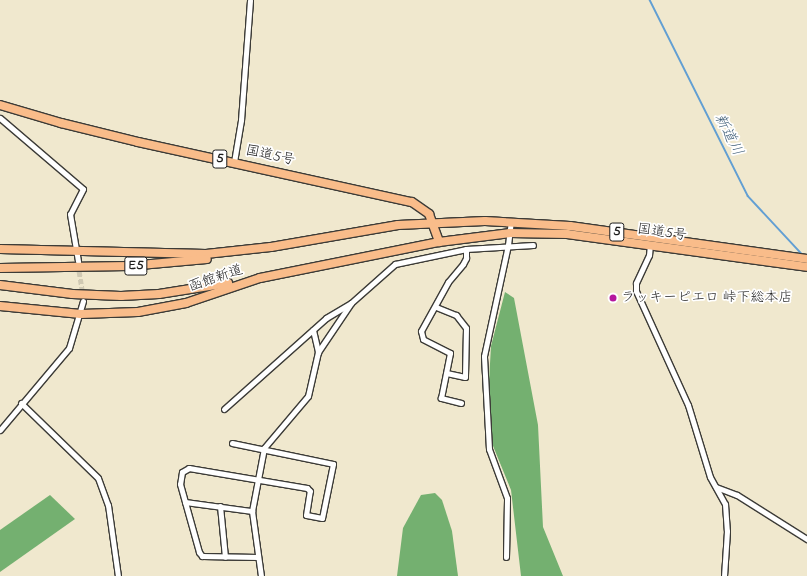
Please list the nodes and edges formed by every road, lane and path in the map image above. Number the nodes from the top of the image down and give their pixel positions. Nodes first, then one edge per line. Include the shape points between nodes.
1 (250, 0) edge
2 (0, 104) edge
3 (0, 118) edge
4 (234, 162) junction
5 (511, 221) junction
6 (433, 222) junction
7 (510, 233) junction
8 (651, 241) junction
9 (438, 242) junction
10 (508, 245) junction
11 (533, 245) dead end
12 (271, 247) junction
13 (0, 249) edge
14 (466, 249) junction
15 (391, 251) junction
16 (76, 252) junction
17 (78, 261) tunnel mouth
18 (804, 262) edge
19 (395, 264) junction
20 (0, 268) edge
21 (260, 278) junction
22 (0, 285) edge
23 (83, 301) tunnel mouth
24 (351, 303) junction
25 (0, 306) edge
26 (436, 307) junction
27 (81, 314) junction
28 (313, 330) junction
29 (318, 352) junction
30 (446, 374) junction
31 (21, 403) junction
32 (461, 403) dead end
33 (224, 410) dead end
34 (0, 430) edge
35 (232, 443) dead end
36 (264, 448) junction
37 (257, 479) junction
38 (716, 487) junction
39 (185, 502) junction
40 (220, 506) junction
41 (252, 511) junction
42 (807, 539) edge
43 (226, 557) junction
44 (258, 557) junction
45 (506, 557) dead end
46 (118, 576) edge
47 (261, 576) edge
48 (724, 576) edge

1 - 4 street via 241,120
2 - 4 highway, 国道5号 / 5 via 61,123
3 - 16 street via 83,189 70,214
4 - 6 highway, 国道5号 / 5 via 412,202 422,207
5 - 6 highway, 国道5号 / 5
5 - 7 street
5 - 8 highway, 国道5号 / 5
6 - 9 highway, 国道5号 / 5
6 - 12 highway, 函館新道 / 5 via 352,232
7 - 8 highway, 国道5号 / 5 via 567,234
7 - 9 highway, 国道5号 / 5
7 - 10 street
8 - 18 highway, 国道5号 / 5
8 - 38 street via 649,255 636,283 636,290 688,405 704,461
9 - 15 highway, 函館新道 / 5
10 - 11 street
10 - 14 street
10 - 45 street via 484,356 489,449 507,498
12 - 16 highway, 函館新道 / 5 via 206,254
12 - 20 highway, E5 via 198,260 142,266
13 - 16 highway, 函館新道 / 5
14 - 19 street
14 - 26 street via 463,264 448,282
15 - 19 street
15 - 21 highway, 函館新道 / 5
16 - 17 street
19 - 24 street
21 - 22 highway, E5 via 159,294 121,296 72,294
21 - 27 highway, 函館新道 / 5 via 166,307 127,313
23 - 27 street
24 - 28 street via 336,311
24 - 29 street
25 - 27 highway, 函館新道 / 5
26 - 30 street via 421,331 422,336 450,353
26 - 30 street via 456,315 466,328 465,377
27 - 31 street via 69,348
28 - 29 street
28 - 33 street
29 - 36 street via 308,396
30 - 32 street via 441,398
31 - 34 street
31 - 46 street via 98,478 108,505
35 - 36 street
36 - 37 street
36 - 37 street via 271,453 333,464 322,518 306,515 310,491 307,488
37 - 39 street via 185,469 180,477
37 - 41 street
38 - 42 street via 737,494
38 - 48 street via 725,504 727,516
39 - 40 street
39 - 43 street via 199,552 202,556
40 - 41 street
40 - 43 street
41 - 44 street
43 - 44 street
44 - 47 street

